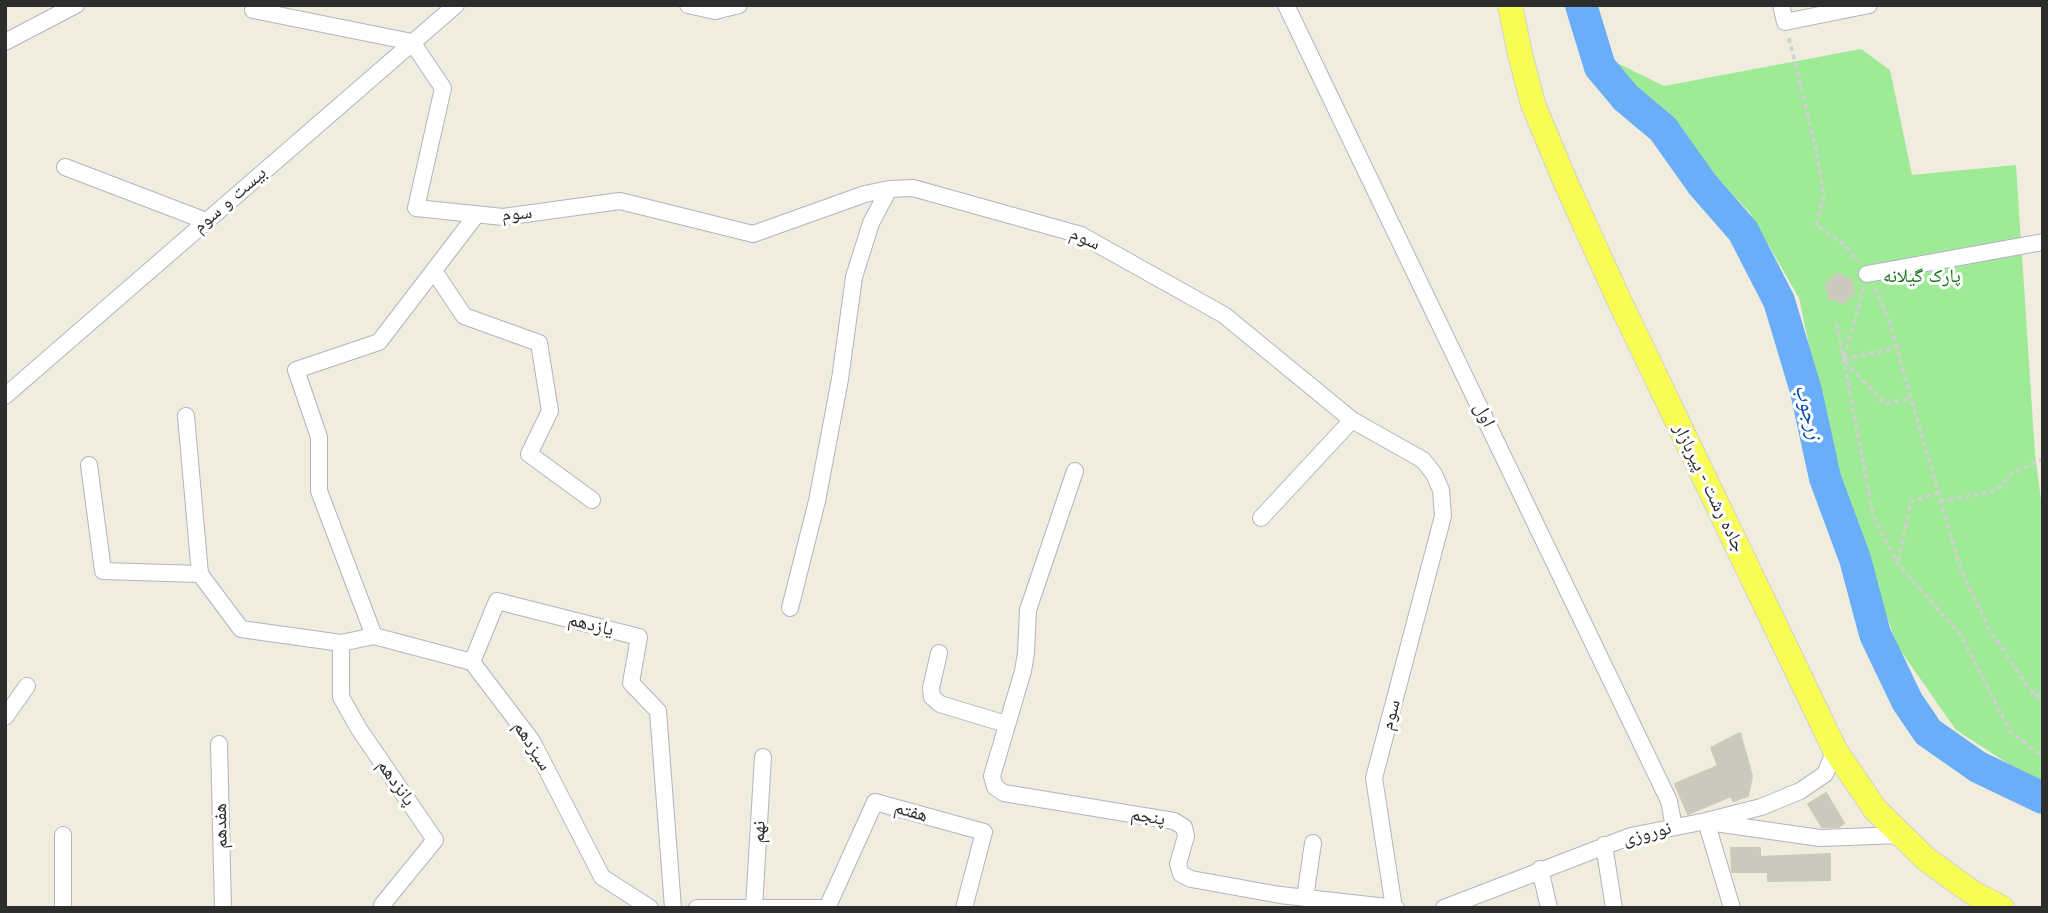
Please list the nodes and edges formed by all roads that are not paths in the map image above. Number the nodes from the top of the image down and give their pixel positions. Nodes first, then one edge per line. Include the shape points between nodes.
1 (76, 5) edge
2 (456, 5) edge
3 (688, 5) edge
4 (739, 5) edge
5 (1286, 5) edge
6 (1510, 5) edge
7 (1781, 5) edge
8 (1868, 5) edge
9 (253, 10) dead end
10 (5, 42) edge
11 (412, 42) junction
12 (65, 167) dead end
13 (889, 189) junction
14 (477, 214) junction
15 (206, 221) junction
16 (2043, 242) edge
17 (434, 271) junction
18 (1867, 274) road end
19 (5, 396) edge
20 (186, 416) dead end
21 (1352, 420) junction
22 (89, 465) dead end
23 (1075, 471) dead end
24 (592, 500) dead end
25 (1261, 518) dead end
26 (200, 574) junction
27 (790, 608) dead end
28 (374, 636) junction
29 (341, 643) junction
30 (939, 653) dead end
31 (472, 662) junction
32 (27, 686) dead end
33 (5, 717) edge
34 (1006, 724) junction
35 (219, 744) dead end
36 (1835, 750) junction
37 (763, 757) dead end
38 (1706, 821) junction
39 (1674, 827) junction
40 (63, 835) dead end
41 (1901, 835) junction
42 (1312, 843) dead end
43 (1604, 845) junction
44 (1540, 869) junction
45 (1305, 898) junction
46 (1279, 901) edge
47 (1482, 901) edge
48 (754, 907) edge
49 (804, 907) edge
50 (1395, 907) edge
51 (63, 908) edge
52 (223, 908) edge
53 (384, 908) edge
54 (650, 908) edge
55 (673, 908) edge
56 (697, 908) edge
57 (825, 908) edge
58 (964, 908) edge
59 (1444, 908) edge
60 (1549, 908) edge
61 (1614, 908) edge
62 (1732, 908) edge
63 (2002, 908) edge

1 - 10 street
2 - 11 street, بیست و سوم
3 - 4 street via 715,11
5 - 39 street, اول via 1669,801
6 - 36 main road, جاده رشت - پیربازار via 1533,104 1565,180
7 - 8 street via 1785,22
9 - 11 street
11 - 14 street, سوم via 443,88 416,208
11 - 15 street, بیست و سوم
12 - 15 street
13 - 14 street, سوم via 753,234 620,201 503,217
13 - 21 street, سوم via 914,188 1082,235 1224,315
13 - 27 street via 871,223 854,277 817,502
14 - 17 street
15 - 19 street, بیست و سوم
16 - 18 street
17 - 24 street via 464,316 538,343 550,411 529,454
17 - 28 street via 379,342 296,370 318,437 319,491
20 - 26 street
21 - 25 street
21 - 50 street, سوم via 1423,460 1441,490 1443,516 1374,778
22 - 26 street via 103,571
23 - 34 street via 1028,610 1023,671
26 - 29 street via 241,629
28 - 29 street
28 - 31 street
29 - 53 street, پانزدهم via 341,697 435,840
30 - 34 street via 932,697 940,704
31 - 54 street, سیزدهم via 531,741 602,877
31 - 55 street, یازدهم via 496,601 639,637 631,683 658,711
32 - 33 street
34 - 46 street, پنجم via 992,776 995,787 1004,793 1174,821 1184,827 1186,836 1178,864 1181,874
35 - 52 street, هفدهم
36 - 38 street, نوروزی via 1825,774 1800,791
36 - 41 main road, جاده رشت - پیربازار via 1875,809
37 - 48 street, نهم
38 - 39 street, نوروزی
38 - 41 street via 1820,838
38 - 62 street
39 - 43 street, نوروزی
40 - 51 street
41 - 63 main road, جاده رشت - پیربازار via 1935,866
42 - 45 street
43 - 44 street, نوروزی
43 - 61 street
44 - 47 street, نوروزی
44 - 60 street
45 - 46 street, پنجم
45 - 50 street, پنجم
47 - 59 street, نوروزی
48 - 49 street
48 - 56 street
49 - 57 street
57 - 58 street, هفتم via 875,802 984,832

